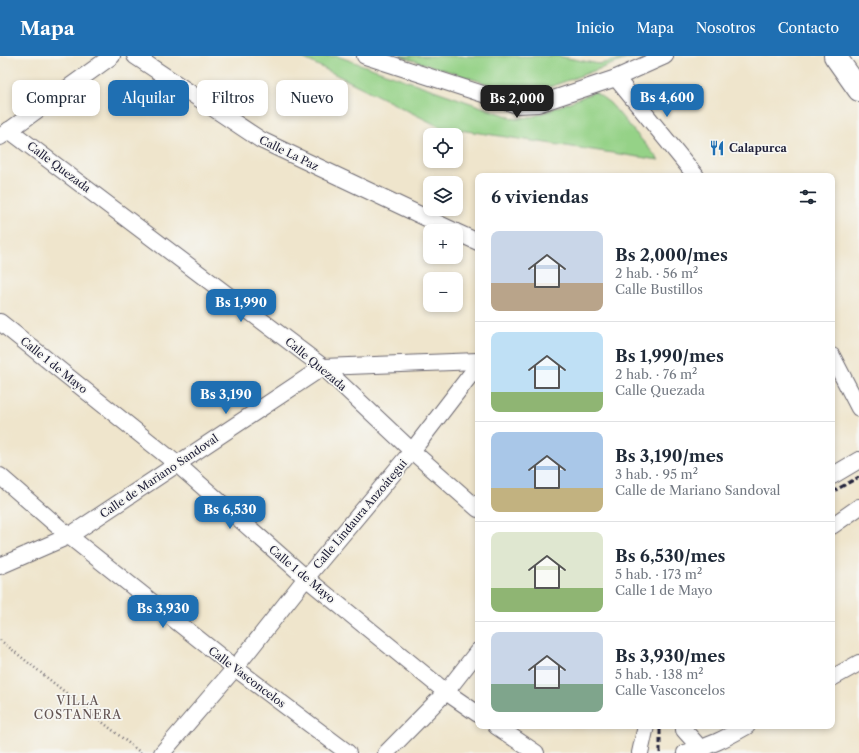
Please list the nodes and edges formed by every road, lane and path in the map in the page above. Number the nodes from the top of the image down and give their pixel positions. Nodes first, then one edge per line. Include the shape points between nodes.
1 (112, 56) edge
2 (135, 56) edge
3 (365, 56) edge
4 (835, 56) edge
5 (657, 58) edge
6 (616, 78) junction
7 (859, 90) edge
8 (5, 133) edge
9 (694, 173) edge
10 (438, 224) edge
11 (463, 235) edge
12 (475, 241) edge
13 (0, 322) edge
14 (475, 361) edge
15 (835, 362) edge
16 (323, 367) junction
17 (475, 368) edge
18 (859, 408) edge
19 (412, 451) junction
20 (859, 460) edge
21 (177, 464) junction
22 (835, 474) edge
23 (0, 476) edge
24 (475, 506) edge
25 (859, 507) edge
26 (835, 524) edge
27 (69, 536) junction
28 (0, 566) edge
29 (306, 578) junction
30 (0, 640) edge
31 (475, 655) edge
32 (859, 663) edge
33 (235, 668) junction
34 (835, 676) edge
35 (446, 692) junction
36 (475, 712) edge
37 (500, 729) edge
38 (645, 729) edge
39 (684, 729) edge
40 (742, 729) edge
41 (696, 752) edge
42 (141, 753) edge
43 (162, 753) edge
44 (348, 753) edge
45 (386, 753) edge
46 (536, 753) edge
47 (640, 753) edge

1 - 8 street
2 - 10 street, Calle La Paz via 261,140
3 - 6 street via 517,105 538,104
4 - 7 main road
5 - 6 street
6 - 9 street
8 - 16 street, Calle Quezada
11 - 12 street, Calle La Paz
13 - 21 street, Calle 1 de Mayo
14 - 16 street
15 - 18 street
16 - 19 street, Calle Quezada
16 - 21 street, Calle de Mariano Sandoval
17 - 19 street, Calle Lindaura Anzoátegui
19 - 24 street, Calle Quezada
19 - 29 street, Calle Lindaura Anzoátegui
20 - 22 street
21 - 27 street, Calle de Mariano Sandoval
21 - 29 street, Calle 1 de Mayo
23 - 27 street, Calle Vasconcelos
25 - 26 street
27 - 28 street, Calle de Mariano Sandoval
27 - 33 street, Calle Vasconcelos
29 - 33 street, Calle Lindaura Anzoátegui
29 - 35 street, Calle 1 de Mayo
30 - 42 path
31 - 35 street
32 - 34 street
33 - 43 street, Calle Lindaura Anzoátegui
33 - 44 street, Calle Vasconcelos
35 - 36 street, Calle 1 de Mayo
35 - 45 street
37 - 46 street
38 - 47 street
39 - 41 street
40 - 41 street

